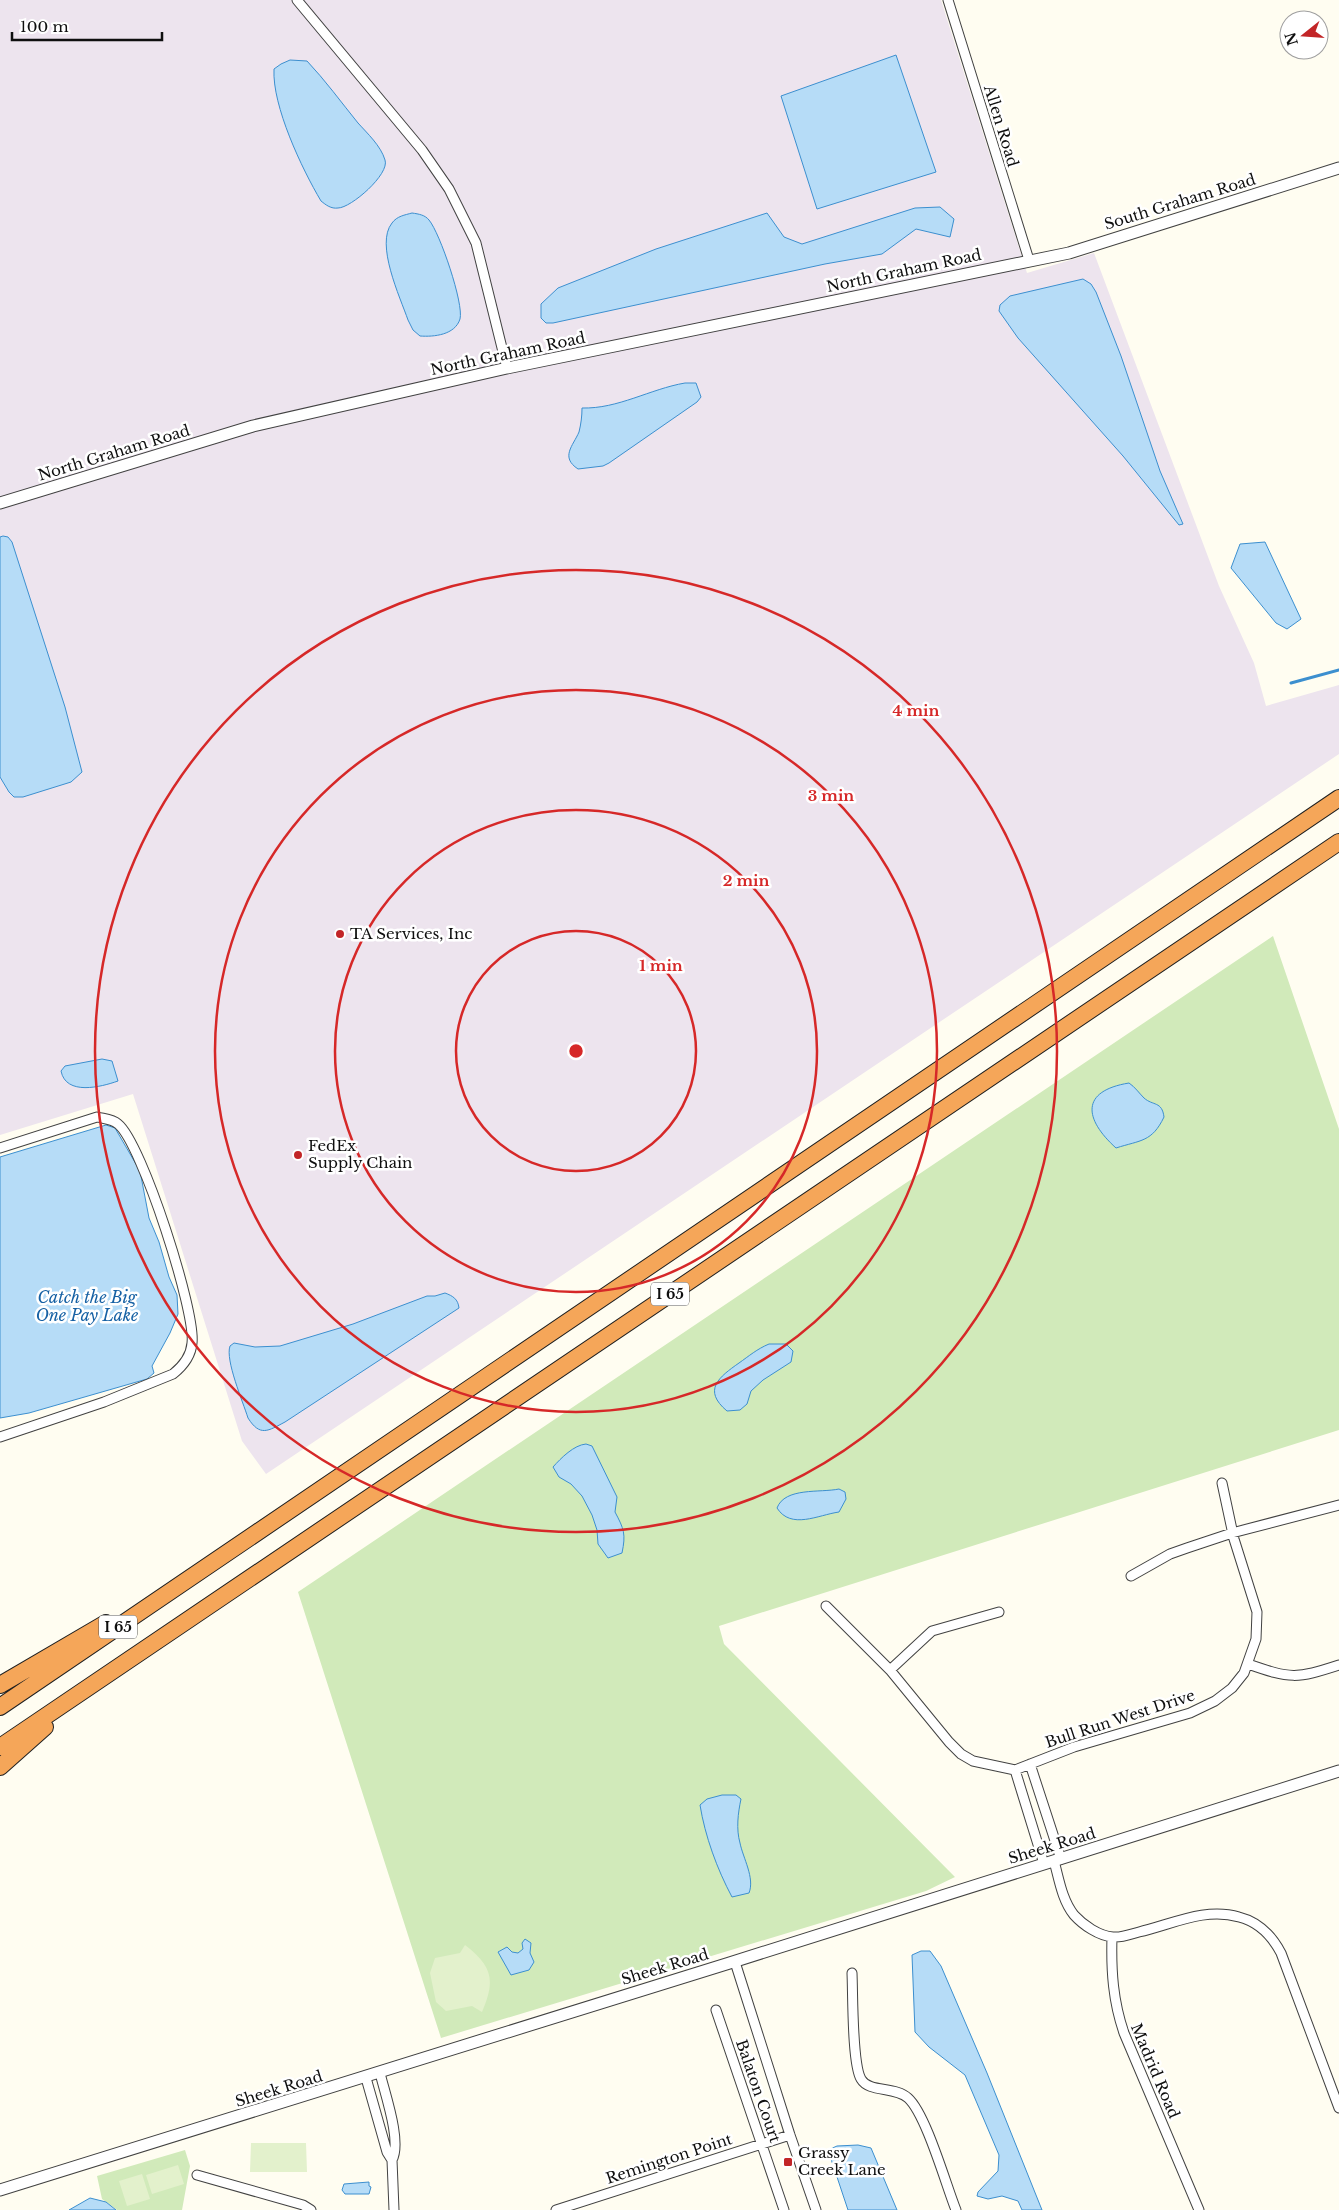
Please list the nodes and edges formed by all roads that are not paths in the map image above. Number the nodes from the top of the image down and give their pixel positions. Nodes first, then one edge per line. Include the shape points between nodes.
1 (297, 0) edge
2 (948, 0) edge
3 (1339, 168) edge
4 (1028, 260) junction
5 (507, 368) junction
6 (0, 503) edge
7 (1339, 798) edge
8 (1339, 842) edge
9 (0, 1148) edge
10 (0, 1437) edge
11 (1222, 1483) dead end
12 (1339, 1505) edge
13 (1232, 1533) junction
14 (235, 1548) junction
15 (1131, 1576) dead end
16 (826, 1606) dead end
17 (999, 1612) dead end
18 (1248, 1664) junction
19 (1339, 1665) edge
20 (890, 1670) junction
21 (95, 1683) junction
22 (0, 1685) edge
23 (0, 1707) edge
24 (0, 1747) edge
25 (1030, 1764) junction
26 (0, 1767) edge
27 (1015, 1770) junction
28 (1339, 1771) edge
29 (1053, 1862) junction
30 (1112, 1937) junction
31 (735, 1962) junction
32 (852, 1973) dead end
33 (716, 2010) dead end
34 (380, 2073) junction
35 (366, 2078) junction
36 (1339, 2108) edge
37 (790, 2135) junction
38 (761, 2144) junction
39 (392, 2160) junction
40 (197, 2175) dead end
41 (0, 2190) edge
42 (311, 2210) edge
43 (394, 2210) edge
44 (556, 2210) edge
45 (784, 2210) edge
46 (816, 2210) edge
47 (956, 2210) edge
48 (1199, 2210) edge

1 - 5 street via 422,150 449,189 476,243
2 - 4 street, Allen Road
3 - 4 street, South Graham Road via 1069,253
4 - 5 street, North Graham Road
5 - 6 street, North Graham Road via 254,426
7 - 14 highway, I 65
8 - 21 highway, I 65
9 - 10 street via 97,1118 109,1119 119,1125 143,1164 191,1316 192,1343 181,1368 173,1374 104,1402
11 - 13 street, Bull Run West Drive
12 - 13 street
13 - 15 street via 1170,1554
13 - 18 street, Bull Run West Drive via 1257,1612 1256,1639
14 - 22 highway
14 - 23 highway, I 65
16 - 20 street
17 - 20 street via 932,1631
18 - 19 street via 1290,1677
18 - 25 street, Bull Run West Drive via 1232,1688 1207,1705
20 - 27 street via 961,1754 973,1761
21 - 24 highway, I 65
21 - 26 highway
25 - 27 street, Bull Run West Drive
25 - 29 street
27 - 29 street
28 - 29 street, Sheek Road
29 - 30 street via 1066,1901 1074,1914 1094,1931
29 - 31 street, Sheek Road
30 - 36 street via 1212,1913 1228,1913 1255,1922 1267,1932 1281,1953
30 - 48 street, Madrid Road via 1111,1969 1117,2013
31 - 34 street, Sheek Road
31 - 37 street
32 - 47 street via 856,2065 861,2080 871,2087 897,2091 909,2099 920,2114
33 - 38 street, Balaton Court
34 - 35 street, Sheek Road
34 - 39 street via 394,2134 396,2153
35 - 39 street
35 - 41 street, Sheek Road
37 - 38 street, Remington Point
37 - 46 street
38 - 44 street, Remington Point
38 - 45 street, Balaton Court
39 - 43 street
40 - 42 street

